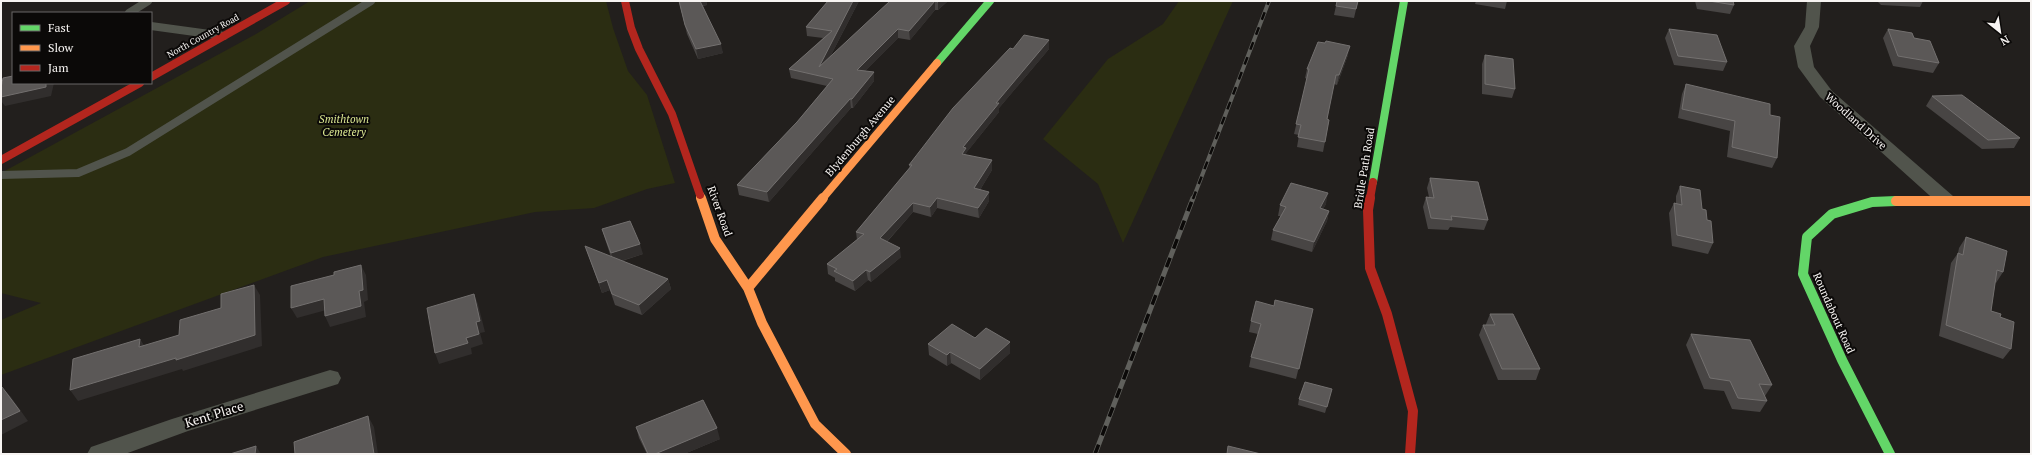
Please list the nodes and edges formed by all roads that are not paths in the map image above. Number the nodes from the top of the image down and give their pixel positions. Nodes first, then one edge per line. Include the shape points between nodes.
1 (148, 1) edge
2 (286, 1) edge
3 (371, 1) edge
4 (625, 1) edge
5 (990, 1) edge
6 (1404, 1) edge
7 (1814, 1) edge
8 (131, 12) edge
9 (152, 26) edge
10 (224, 36) junction
11 (152, 76) edge
12 (138, 84) edge
13 (1, 160) edge
14 (1, 175) edge
15 (1946, 200) junction
16 (2031, 201) edge
17 (748, 288) junction
18 (330, 378) dead end
19 (99, 454) edge
20 (846, 454) edge
21 (1410, 454) edge
22 (1890, 454) edge

1 - 8 lane
2 - 10 street, North Country Road
3 - 14 lane via 128,152 78,173
4 - 17 street, River Road via 639,49 672,114 716,239
5 - 17 street, Blydenburgh Avenue
6 - 21 street, Bridle Path Road via 1368,210 1370,268 1387,314 1413,411
7 - 15 street, Woodland Drive via 1812,28 1802,46 1806,67 1826,94
9 - 10 lane
10 - 11 street, North Country Road
12 - 13 street
15 - 16 street, Roundabout Road
15 - 22 street, Roundabout Road via 1872,202 1832,214 1807,237 1803,274 1842,360
17 - 20 street, River Road via 762,323 815,424
18 - 19 street, Kent Place via 180,425

